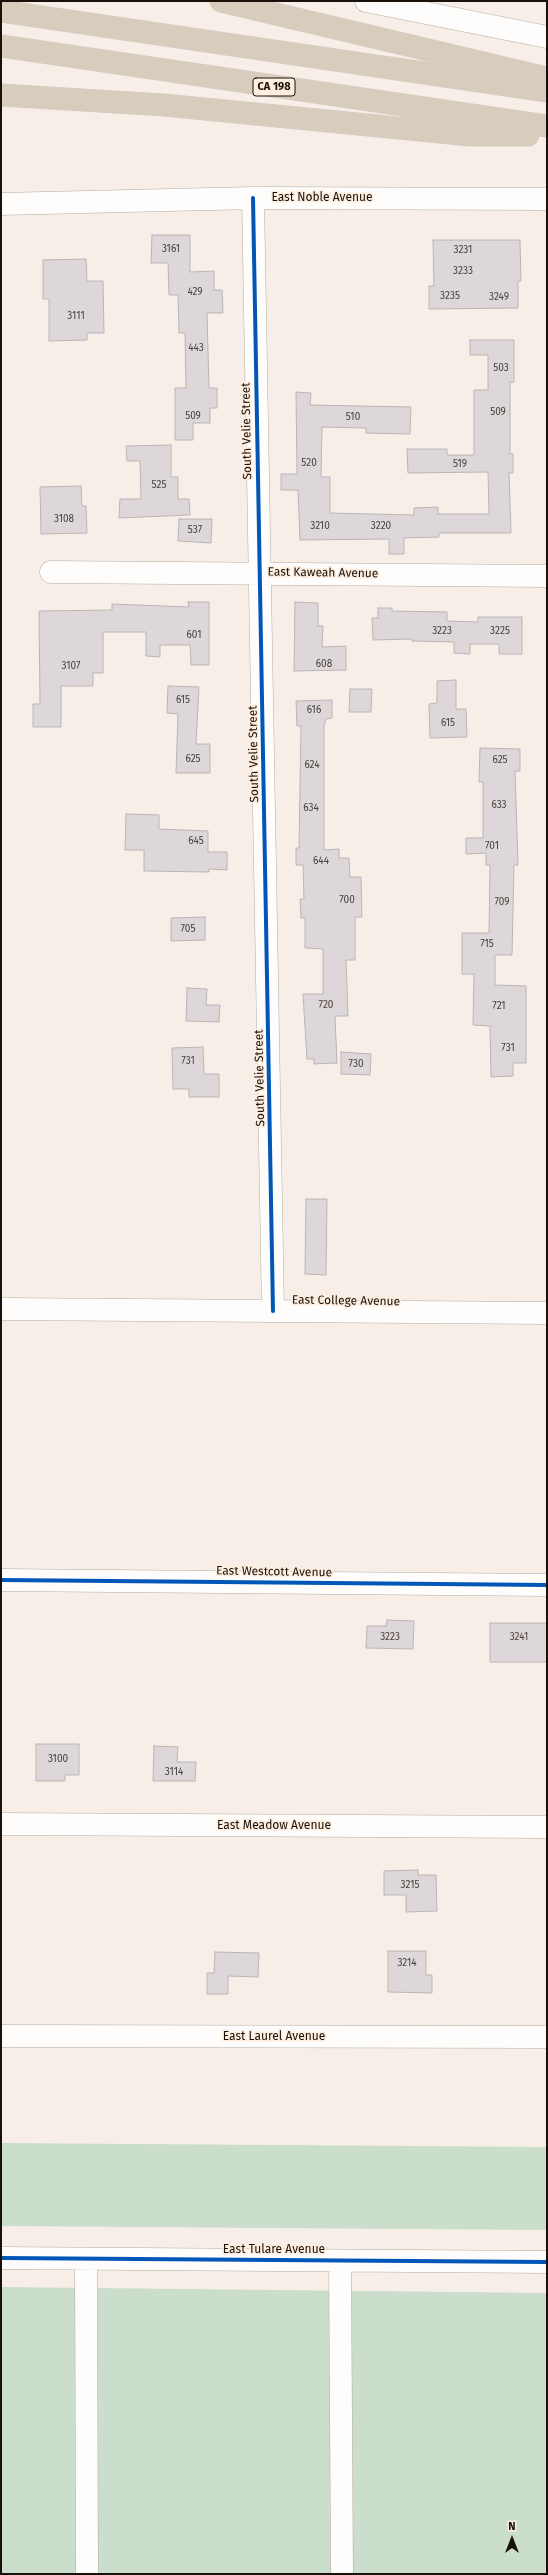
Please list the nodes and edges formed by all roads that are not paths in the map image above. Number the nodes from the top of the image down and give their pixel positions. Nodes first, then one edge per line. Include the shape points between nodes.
1 (221, 1) edge
2 (366, 1) edge
3 (1, 11) edge
4 (546, 33) edge
5 (1, 46) edge
6 (547, 78) edge
7 (547, 91) edge
8 (1, 95) edge
9 (547, 126) edge
10 (547, 135) edge
11 (253, 198) junction
12 (547, 200) edge
13 (1, 204) edge
14 (52, 572) dead end
15 (260, 572) junction
16 (547, 576) edge
17 (1, 1309) edge
18 (273, 1311) junction
19 (547, 1314) edge
20 (1, 1580) edge
21 (547, 1585) edge
22 (1, 1824) edge
23 (547, 1827) edge
24 (1, 2036) edge
25 (547, 2038) edge
26 (1, 2258) edge
27 (86, 2259) junction
28 (340, 2261) junction
29 (547, 2262) edge
30 (87, 2574) edge
31 (342, 2574) edge

1 - 6 highway
2 - 4 street
3 - 7 highway
5 - 9 highway, CA 198
8 - 10 highway via 172,106 470,135
11 - 12 street, East Noble Avenue
11 - 13 street, East Noble Avenue
11 - 15 street, South Velie Street
14 - 15 street, East Kaweah Avenue
15 - 16 street, East Kaweah Avenue
15 - 18 street, South Velie Street
17 - 18 street, East College Avenue
18 - 19 street, East College Avenue
20 - 21 street, East Westcott Avenue
22 - 23 street, East Meadow Avenue
24 - 25 street, East Laurel Avenue
26 - 27 street, East Tulare Avenue
27 - 28 street, East Tulare Avenue
27 - 30 street
28 - 29 street, East Tulare Avenue
28 - 31 street

